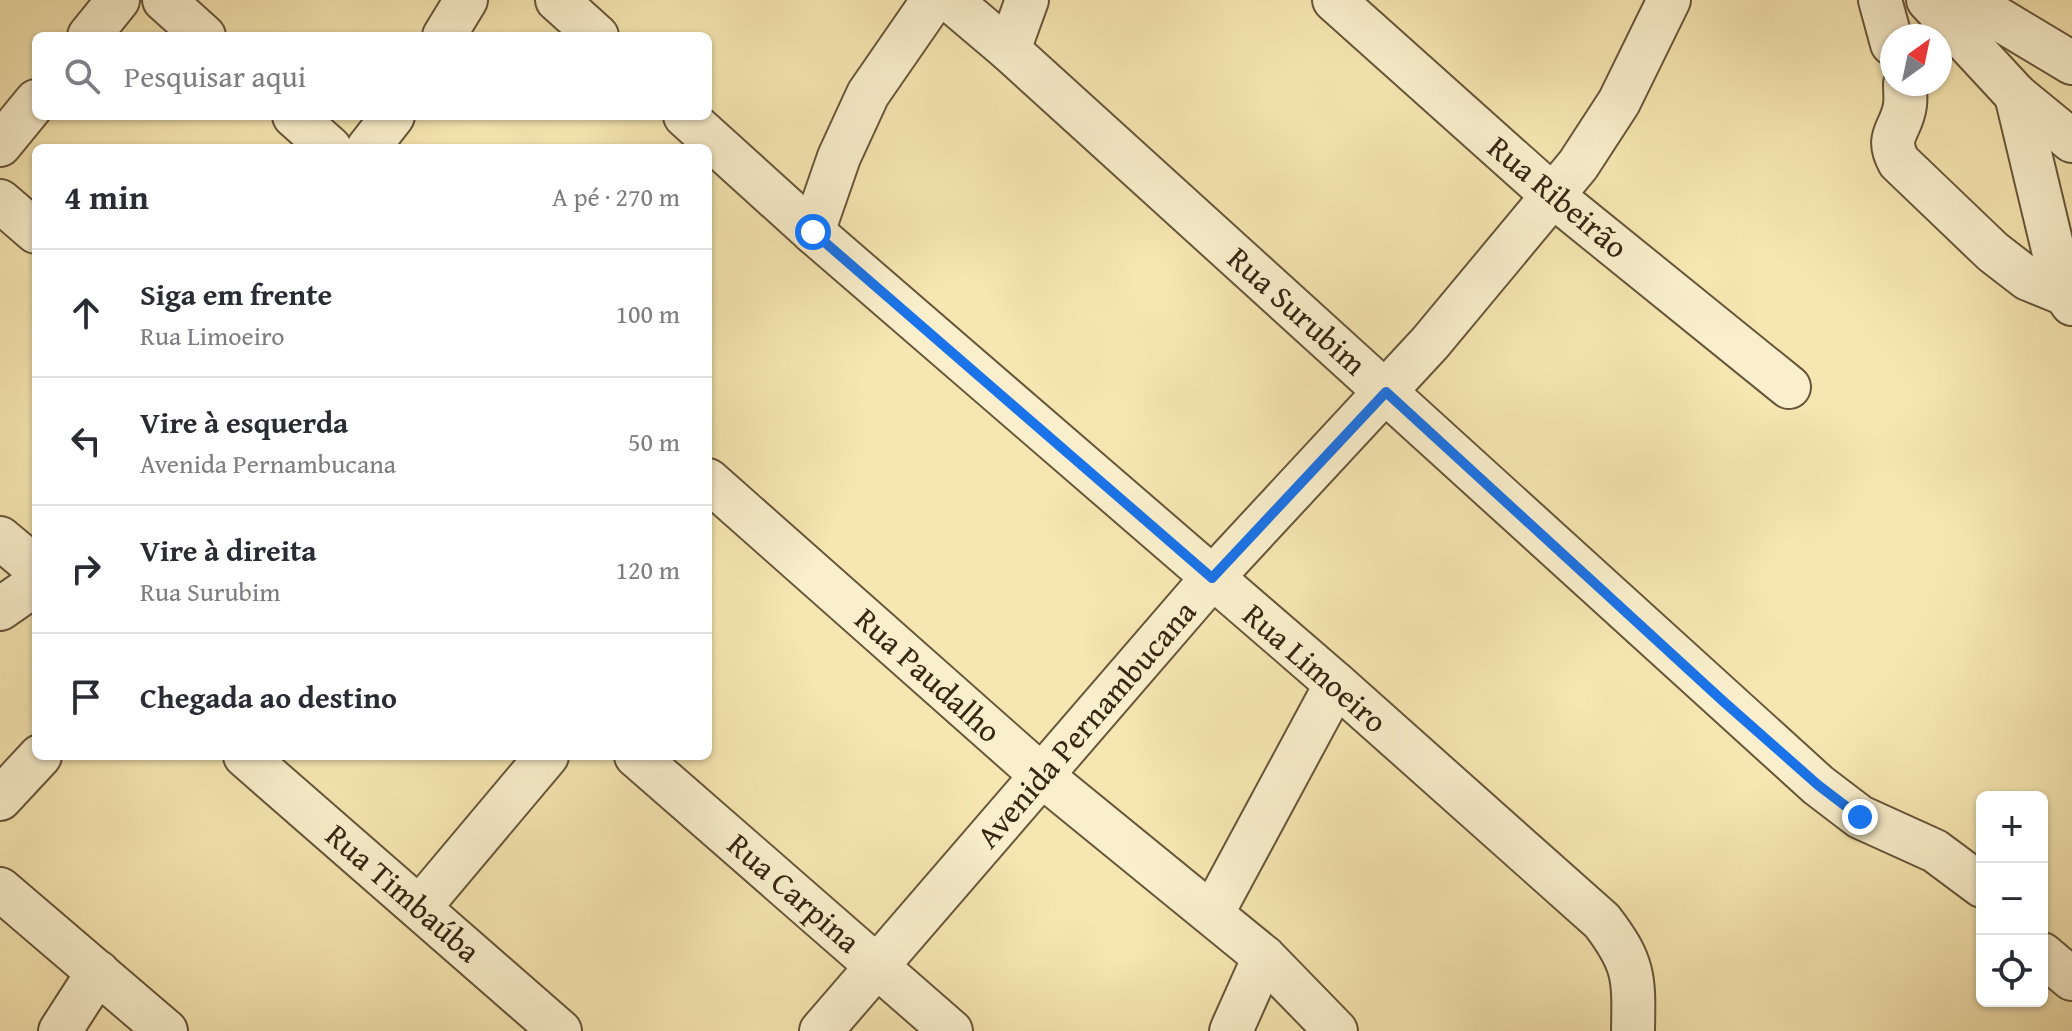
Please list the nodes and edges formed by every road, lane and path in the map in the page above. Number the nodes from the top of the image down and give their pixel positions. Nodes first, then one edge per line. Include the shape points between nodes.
1 (118, 0) edge
2 (164, 0) edge
3 (466, 0) edge
4 (557, 0) edge
5 (933, 0) edge
6 (950, 0) edge
7 (1027, 0) edge
8 (1334, 0) edge
9 (1669, 0) edge
10 (1880, 0) edge
11 (1928, 0) edge
12 (1967, 0) edge
13 (1887, 24) edge
14 (92, 32) edge
15 (200, 32) edge
16 (446, 32) edge
17 (593, 32) edge
18 (1009, 50) junction
19 (2072, 63) edge
20 (2016, 95) junction
21 (1905, 96) edge
22 (32, 106) edge
23 (298, 120) edge
24 (390, 120) edge
25 (689, 120) edge
26 (2072, 141) edge
27 (326, 144) edge
28 (371, 144) edge
29 (0, 145) edge
30 (1553, 196) junction
31 (0, 201) edge
32 (32, 229) edge
33 (813, 232) junction
34 (2069, 299) edge
35 (1789, 387) dead end
36 (1386, 392) junction
37 (712, 484) edge
38 (0, 538) edge
39 (32, 565) edge
40 (1212, 578) junction
41 (32, 587) edge
42 (0, 609) edge
43 (1336, 684) junction
44 (36, 760) edge
45 (250, 760) edge
46 (544, 760) edge
47 (641, 760) edge
48 (1041, 775) junction
49 (0, 799) edge
50 (1976, 882) edge
51 (0, 889) edge
52 (420, 907) junction
53 (1212, 914) junction
54 (1264, 957) junction
55 (2048, 959) edge
56 (877, 966) junction
57 (98, 972) junction
58 (2072, 979) edge
59 (60, 1031) edge
60 (166, 1031) edge
61 (560, 1031) edge
62 (821, 1031) edge
63 (951, 1031) edge
64 (1231, 1031) edge
65 (1336, 1031) edge
66 (1633, 1031) edge

1 - 14 street
2 - 15 street
3 - 16 street
4 - 17 street
5 - 33 street via 868,94
6 - 18 street, Rua Surubim
7 - 18 street
8 - 30 street, Rua Ribeirão
9 - 30 street, Avenida Pernambucana via 1619,102
10 - 13 street
11 - 20 street
12 - 19 street
18 - 36 street, Rua Surubim
20 - 26 street
20 - 34 street
21 - 34 street via 1892,140 1899,162 1993,252 2028,279
22 - 29 street
23 - 27 street
24 - 28 street
25 - 33 street, Rua Limoeiro
30 - 35 street, Rua Ribeirão
30 - 36 street, Avenida Pernambucana
31 - 32 street
33 - 40 street, Rua Limoeiro
36 - 40 street, Avenida Pernambucana
36 - 50 street, Rua Surubim via 1818,785 1860,817 1935,851
37 - 48 street, Rua Paudalho
38 - 39 street
40 - 43 street, Rua Limoeiro
40 - 48 street, Avenida Pernambucana
41 - 42 street
43 - 53 street
43 - 66 street, Rua Limoeiro via 1602,921 1624,949 1634,984
44 - 49 street
45 - 52 street, Rua Timbaúba
46 - 52 street
47 - 56 street, Rua Carpina
48 - 53 street, Rua Paudalho
48 - 56 street, Avenida Pernambucana
51 - 57 street
52 - 61 street, Rua Timbaúba
53 - 54 street, Rua Paudalho
54 - 64 street
54 - 65 street, Rua Paudalho
55 - 58 street
56 - 62 street, Avenida Pernambucana
56 - 63 street, Rua Carpina
57 - 59 street
57 - 60 street

